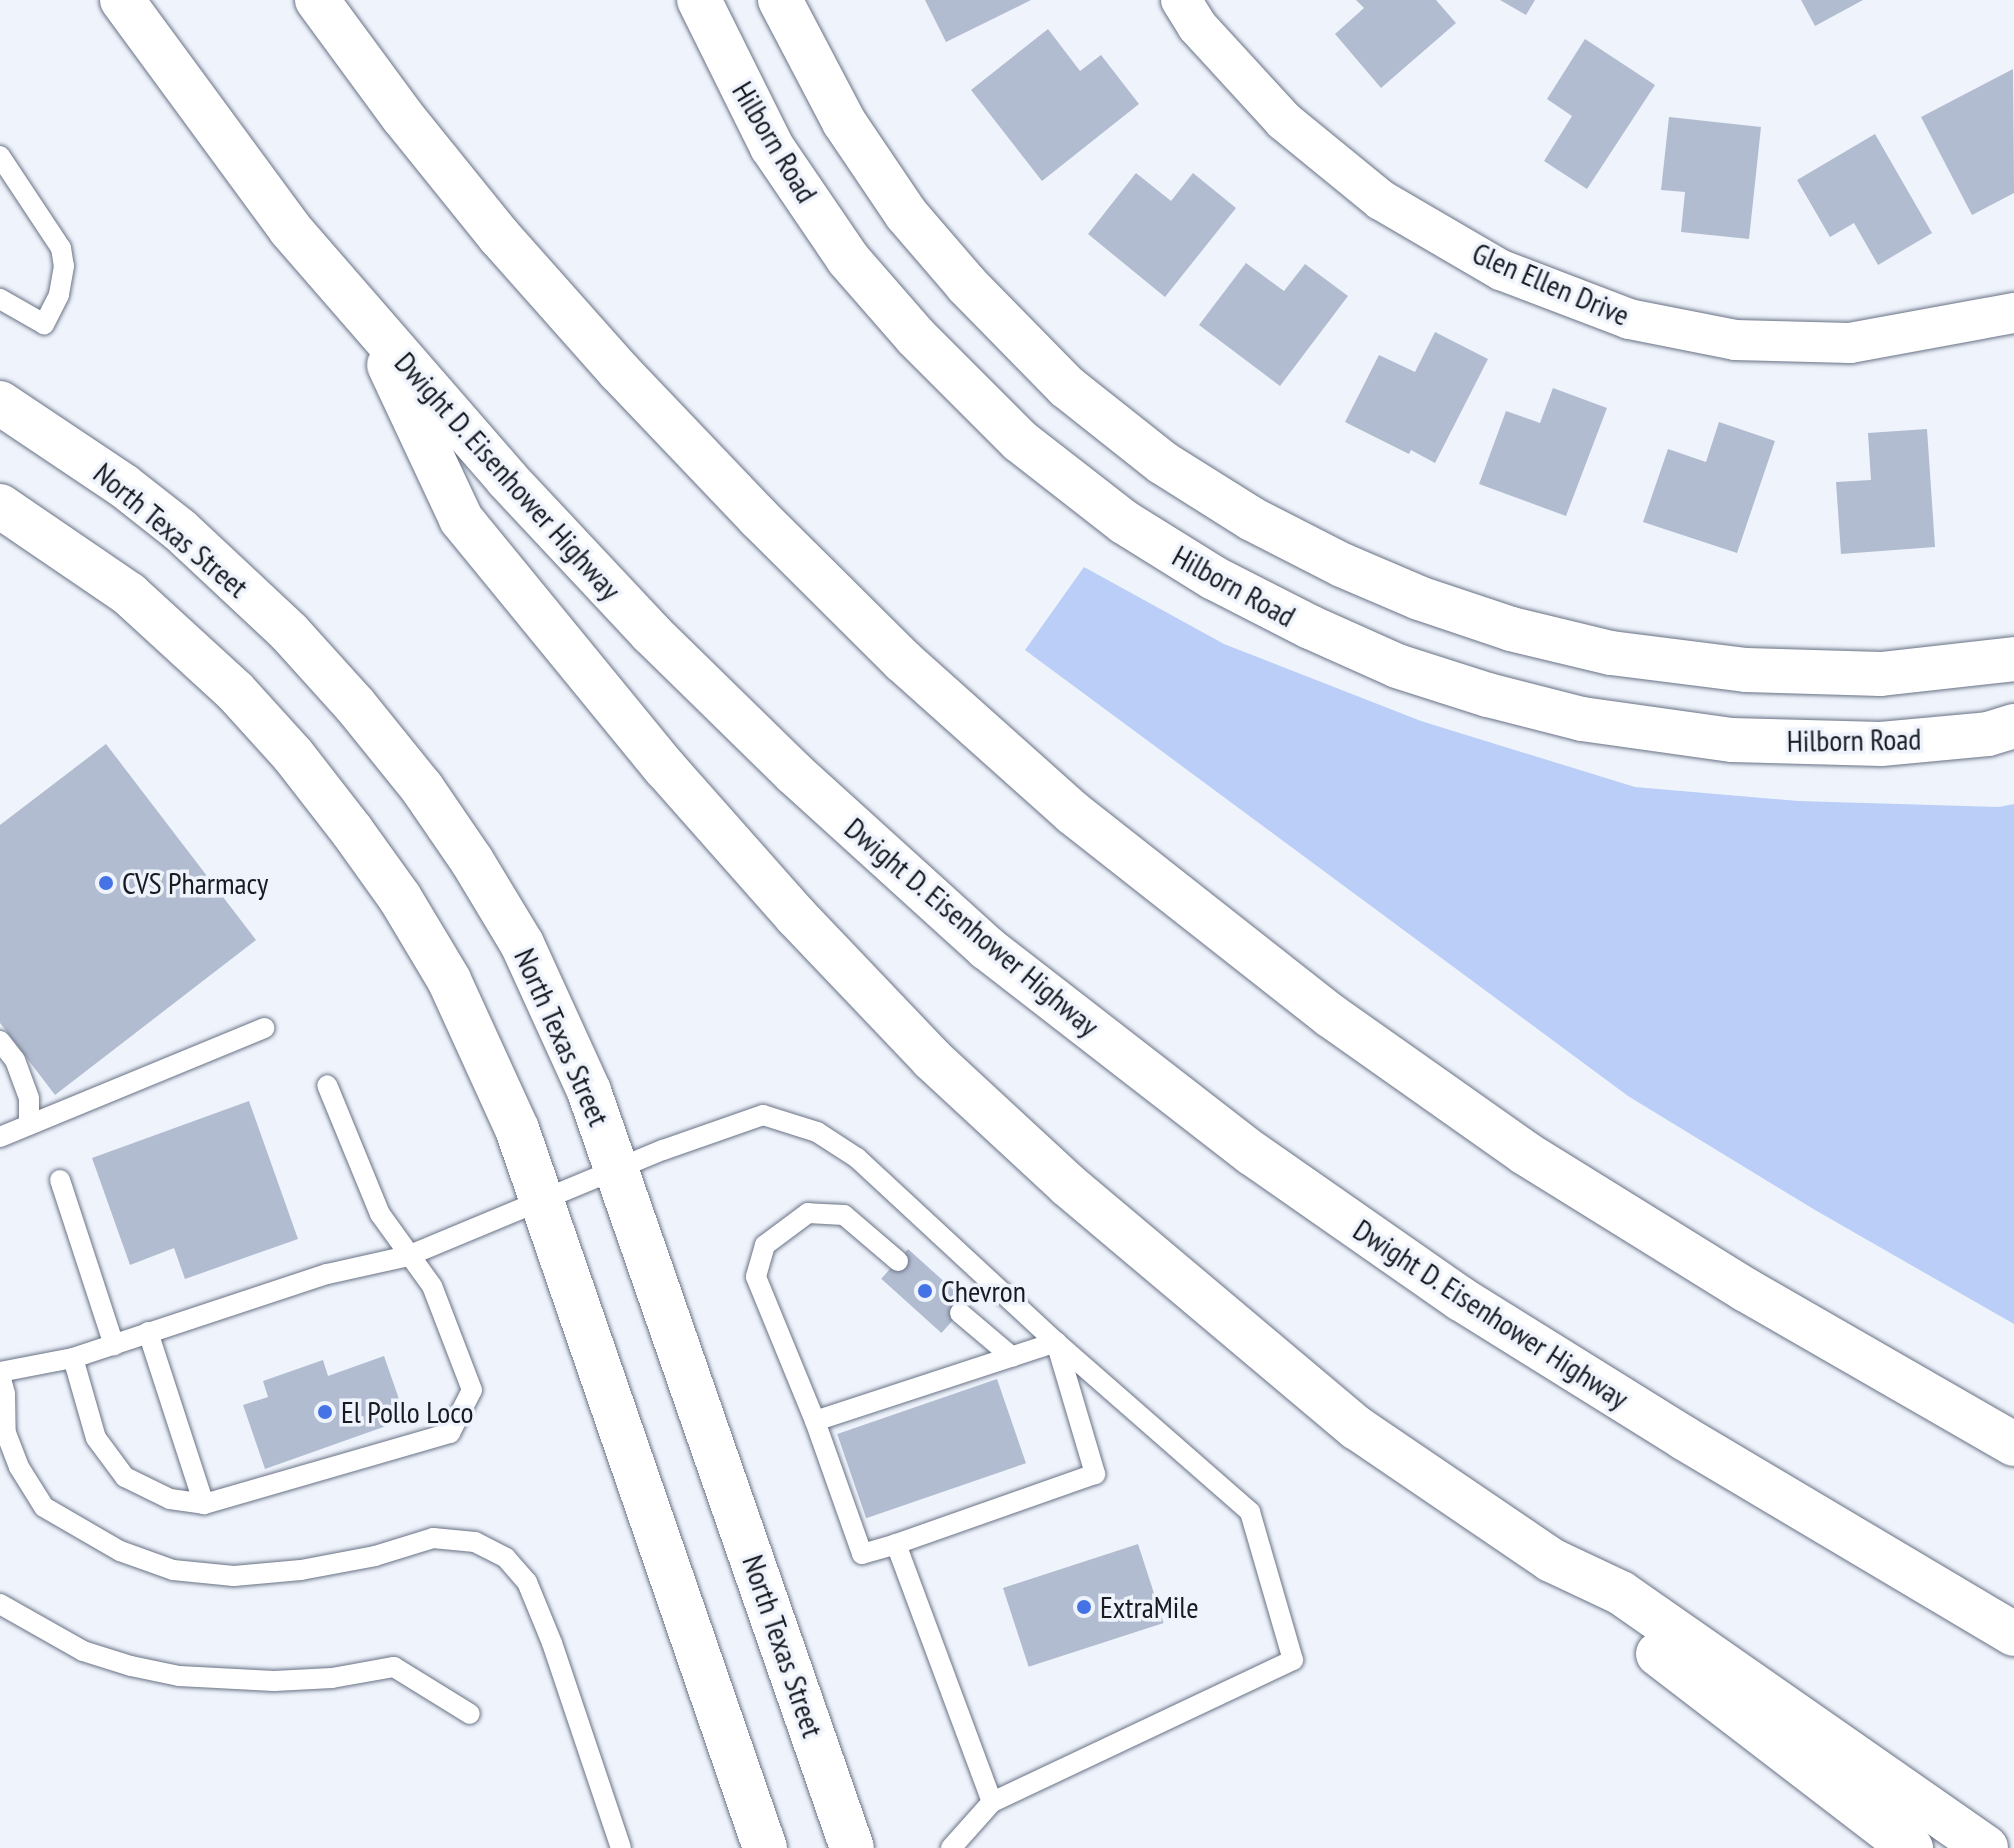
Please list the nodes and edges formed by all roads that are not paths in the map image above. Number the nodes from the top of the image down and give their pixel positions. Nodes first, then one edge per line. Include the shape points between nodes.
1 (122, 0) edge
2 (317, 0) edge
3 (699, 0) edge
4 (780, 0) edge
5 (1181, 0) edge
6 (0, 156) edge
7 (0, 299) edge
8 (2014, 313) edge
9 (367, 320) junction
10 (0, 403) edge
11 (0, 506) edge
12 (2014, 659) edge
13 (2014, 726) edge
14 (264, 1028) dead end
15 (0, 1041) edge
16 (327, 1085) dead end
17 (29, 1125) junction
18 (0, 1137) edge
19 (617, 1169) junction
20 (60, 1180) dead end
21 (541, 1199) junction
22 (408, 1256) junction
23 (898, 1261) dead end
24 (960, 1313) dead end
25 (148, 1332) junction
26 (1056, 1342) junction
27 (114, 1345) junction
28 (1012, 1357) junction
29 (73, 1358) junction
30 (0, 1373) edge
31 (815, 1421) junction
32 (2014, 1444) edge
33 (204, 1504) junction
34 (896, 1544) junction
35 (1551, 1560) junction
36 (0, 1604) edge
37 (2014, 1634) edge
38 (470, 1714) dead end
39 (992, 1802) junction
40 (621, 1848) edge
41 (765, 1848) edge
42 (852, 1848) edge
43 (951, 1848) edge
44 (1911, 1848) edge
45 (1986, 1848) edge

1 - 9 main road, Dwight D. Eisenhower Highway via 290,229
2 - 32 main road via 403,117 619,371 903,661 1073,813 1331,1016 1525,1153 1746,1290
3 - 13 main road, Hilborn Road via 772,147 848,259 916,337 1020,441 1124,522 1214,578 1397,666 1582,719 1732,740 1881,744 1988,734
4 - 12 main road via 844,122 906,214 967,285 1067,387 1163,463 1252,519 1419,598 1511,629 1611,653 1746,670 1881,674
5 - 8 street, Glen Ellen Drive via 1197,26 1284,121 1381,200 1501,270 1629,319 1735,340 1850,343
6 - 7 lane via 61,248 64,266 59,295 44,324
9 - 35 main road via 461,519 665,768 932,1059 1068,1185 1357,1428
9 - 37 main road, Dwight D. Eisenhower Highway via 651,633 794,773 987,948 1253,1154 1461,1299
10 - 19 main road, North Texas Street via 124,486 237,581 355,705 472,861 522,944 557,1014
11 - 21 main road via 129,594 181,640 235,691 344,820 400,898 449,980 512,1116
14 - 17 lane
15 - 17 lane via 15,1060 29,1098
16 - 22 lane via 380,1214
17 - 18 lane
19 - 21 lane
19 - 26 lane via 763,1115 817,1132 857,1158
19 - 42 main road, North Texas Street
20 - 27 lane
21 - 22 lane
21 - 41 main road
22 - 25 lane via 327,1274
22 - 33 lane via 432,1286 472,1390 450,1433
23 - 31 lane via 844,1215 808,1213 765,1245 756,1277
24 - 28 lane
25 - 27 lane
25 - 33 lane
26 - 28 lane
26 - 34 lane via 1095,1474
26 - 39 lane via 1250,1512 1293,1660
27 - 29 lane
28 - 31 lane
29 - 30 lane
29 - 33 lane via 96,1438 125,1477 170,1499
30 - 40 lane via 6,1433 44,1507 120,1551 173,1570 234,1576 375,1556 433,1538 475,1542 506,1558 527,1582 547,1631
31 - 34 lane via 862,1554
34 - 39 lane
35 - 44 main road via 1602,1611
35 - 45 main road via 1621,1593
36 - 38 lane via 83,1651 131,1666 179,1676 274,1681 394,1667
39 - 43 lane

